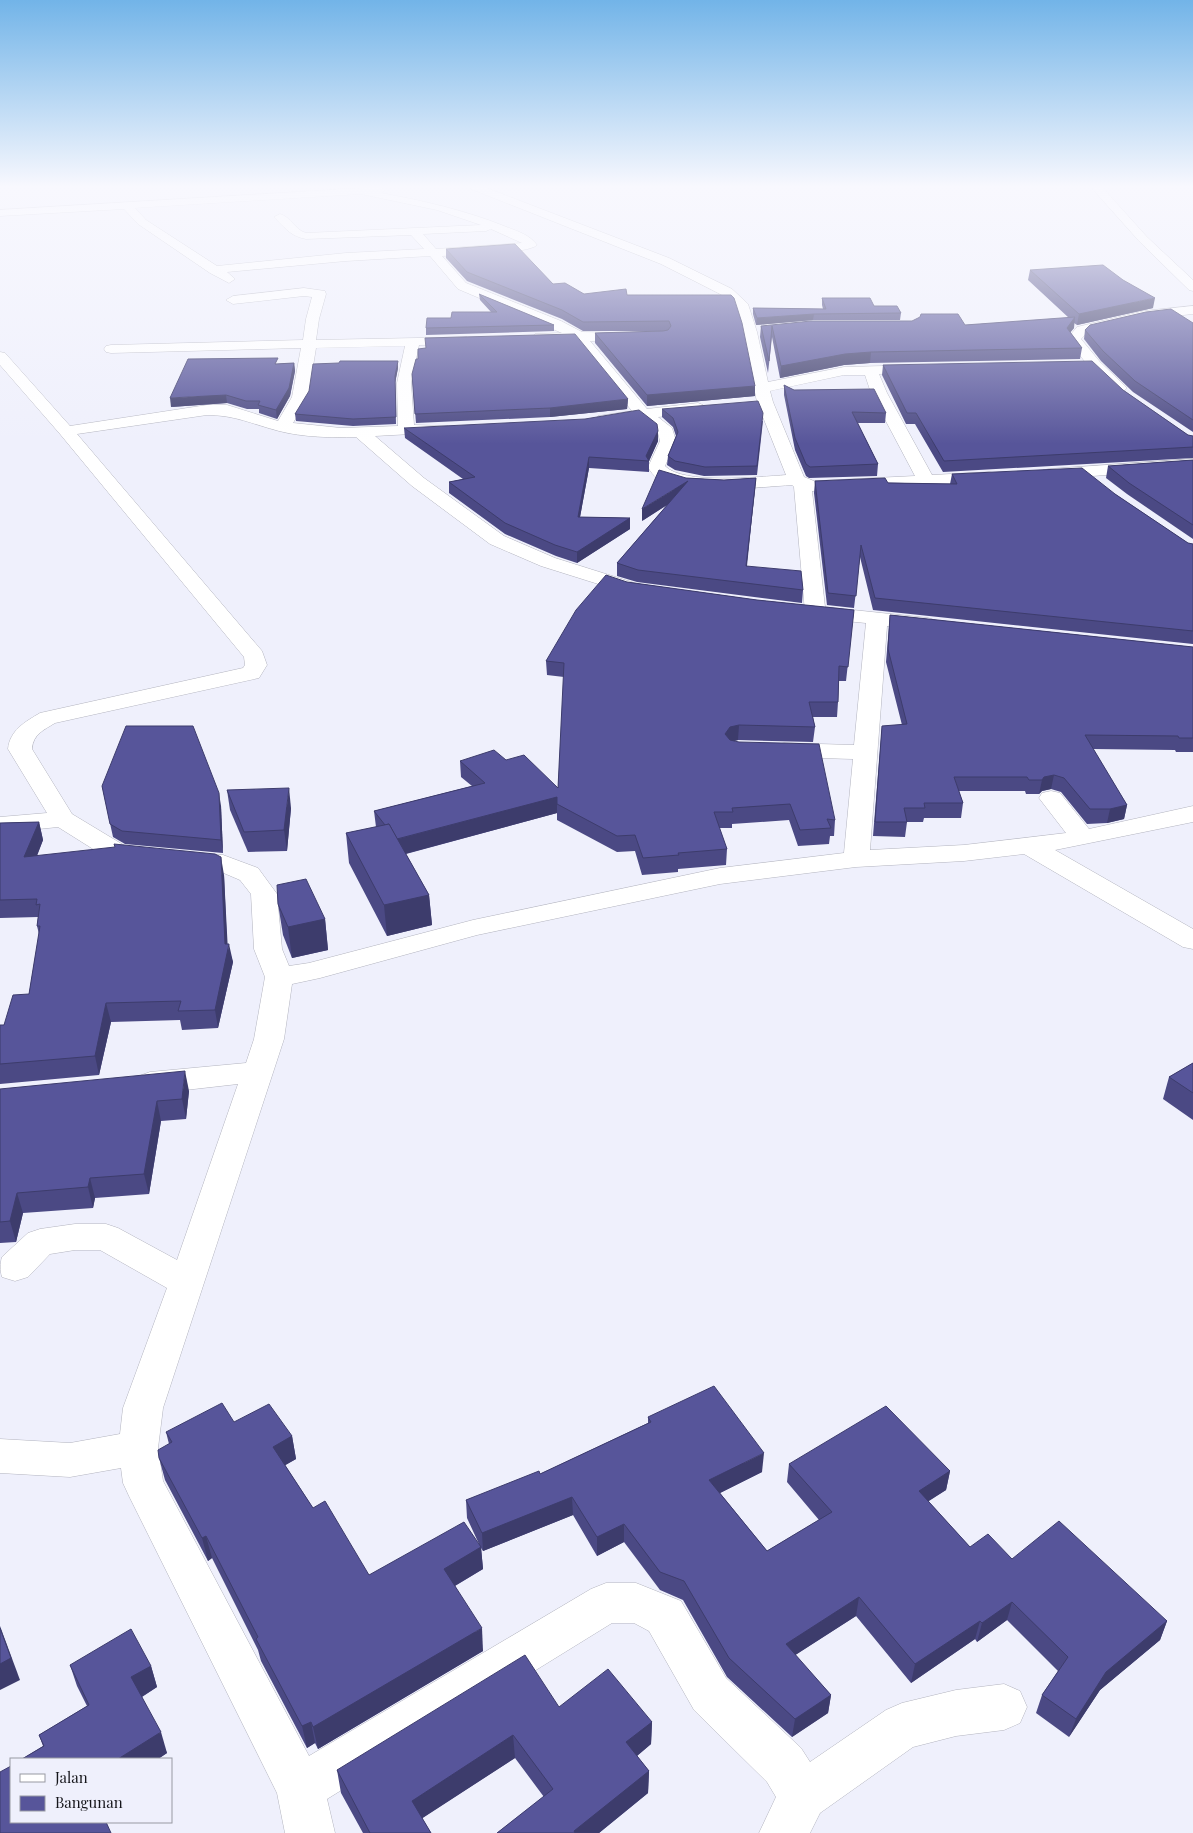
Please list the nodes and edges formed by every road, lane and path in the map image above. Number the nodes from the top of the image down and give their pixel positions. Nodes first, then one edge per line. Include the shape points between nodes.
1 (218, 273) edge
2 (450, 273) edge
3 (688, 273) edge
4 (1178, 273) edge
5 (235, 282) dead end
6 (1193, 287) edge
7 (1162, 298) dead end
8 (233, 300) dead end
9 (1193, 310) edge
10 (766, 329) edge
11 (750, 332) junction
12 (580, 336) junction
13 (644, 336) edge
14 (527, 338) edge
15 (480, 340) edge
16 (413, 342) junction
17 (310, 345) junction
18 (111, 349) dead end
19 (0, 356) edge
20 (1076, 365) edge
21 (1095, 365) junction
22 (929, 368) edge
23 (870, 369) junction
24 (859, 393) edge
25 (879, 393) junction
26 (801, 394) edge
27 (763, 395) junction
28 (1127, 396) edge
29 (746, 404) edge
30 (718, 406) edge
31 (642, 413) junction
32 (585, 422) edge
33 (282, 428) junction
34 (460, 429) edge
35 (406, 430) junction
36 (66, 431) junction
37 (362, 434) junction
38 (1193, 464) edge
39 (1085, 472) junction
40 (1035, 474) edge
41 (1006, 476) edge
42 (926, 480) junction
43 (799, 483) junction
44 (1106, 489) edge
45 (653, 592) edge
46 (795, 610) edge
47 (815, 612) junction
48 (877, 618) junction
49 (945, 626) edge
50 (767, 750) edge
51 (865, 752) junction
52 (1052, 798) dead end
53 (1193, 814) edge
54 (63, 819) junction
55 (0, 825) edge
56 (1082, 837) junction
57 (1028, 845) junction
58 (856, 859) junction
59 (1193, 941) edge
60 (279, 976) junction
61 (258, 1072) junction
62 (119, 1086) edge
63 (15, 1267) dead end
64 (187, 1282) junction
65 (138, 1448) junction
66 (0, 1456) edge
67 (1004, 1707) dead end
68 (794, 1815) edge
69 (305, 1821) edge

1 - 5 street
2 - 12 street via 462,286
3 - 11 street via 727,292 741,304
4 - 6 street
7 - 9 street
8 - 17 street via 304,292 320,294 315,305
9 - 21 street via 1144,315 1082,330 1074,339
10 - 11 street
11 - 27 street
12 - 13 street
12 - 14 street
12 - 31 street
15 - 16 street
16 - 17 street
16 - 35 street via 404,383
17 - 18 street
17 - 33 street via 300,399
19 - 36 street
20 - 21 street
21 - 28 street
22 - 23 street
23 - 25 street
23 - 27 street via 835,373
24 - 25 street
25 - 42 street
26 - 27 street
27 - 29 street
27 - 43 street
30 - 31 street
31 - 32 street
31 - 43 street via 666,431 668,441 656,467 664,477 704,483
33 - 36 street via 227,410 207,410
33 - 37 street
34 - 35 street
35 - 37 street
36 - 54 street via 254,656 256,665 251,673 230,679 48,718 32,727 21,739 20,749
37 - 45 street via 418,482 497,540 548,562 634,590
38 - 39 street
39 - 40 street
39 - 44 street
41 - 42 street
42 - 43 street via 814,486
43 - 47 street
46 - 47 street
47 - 48 street
48 - 49 street
48 - 51 street
50 - 51 street
51 - 58 street
52 - 56 street
53 - 56 street
54 - 55 street
54 - 60 street via 118,853 223,863 249,874 264,894 268,949
56 - 57 street
57 - 58 street via 964,853
57 - 59 street
58 - 60 street via 720,876 474,928 310,972
60 - 61 street via 269,1038
61 - 62 street
61 - 64 street
63 - 64 street via 40,1242 106,1237
64 - 65 street via 143,1408
65 - 66 street via 70,1460
65 - 69 street via 143,1483
67 - 68 street via 956,1713 902,1726
68 - 69 street via 784,1765 710,1694 665,1616 636,1603 606,1603

